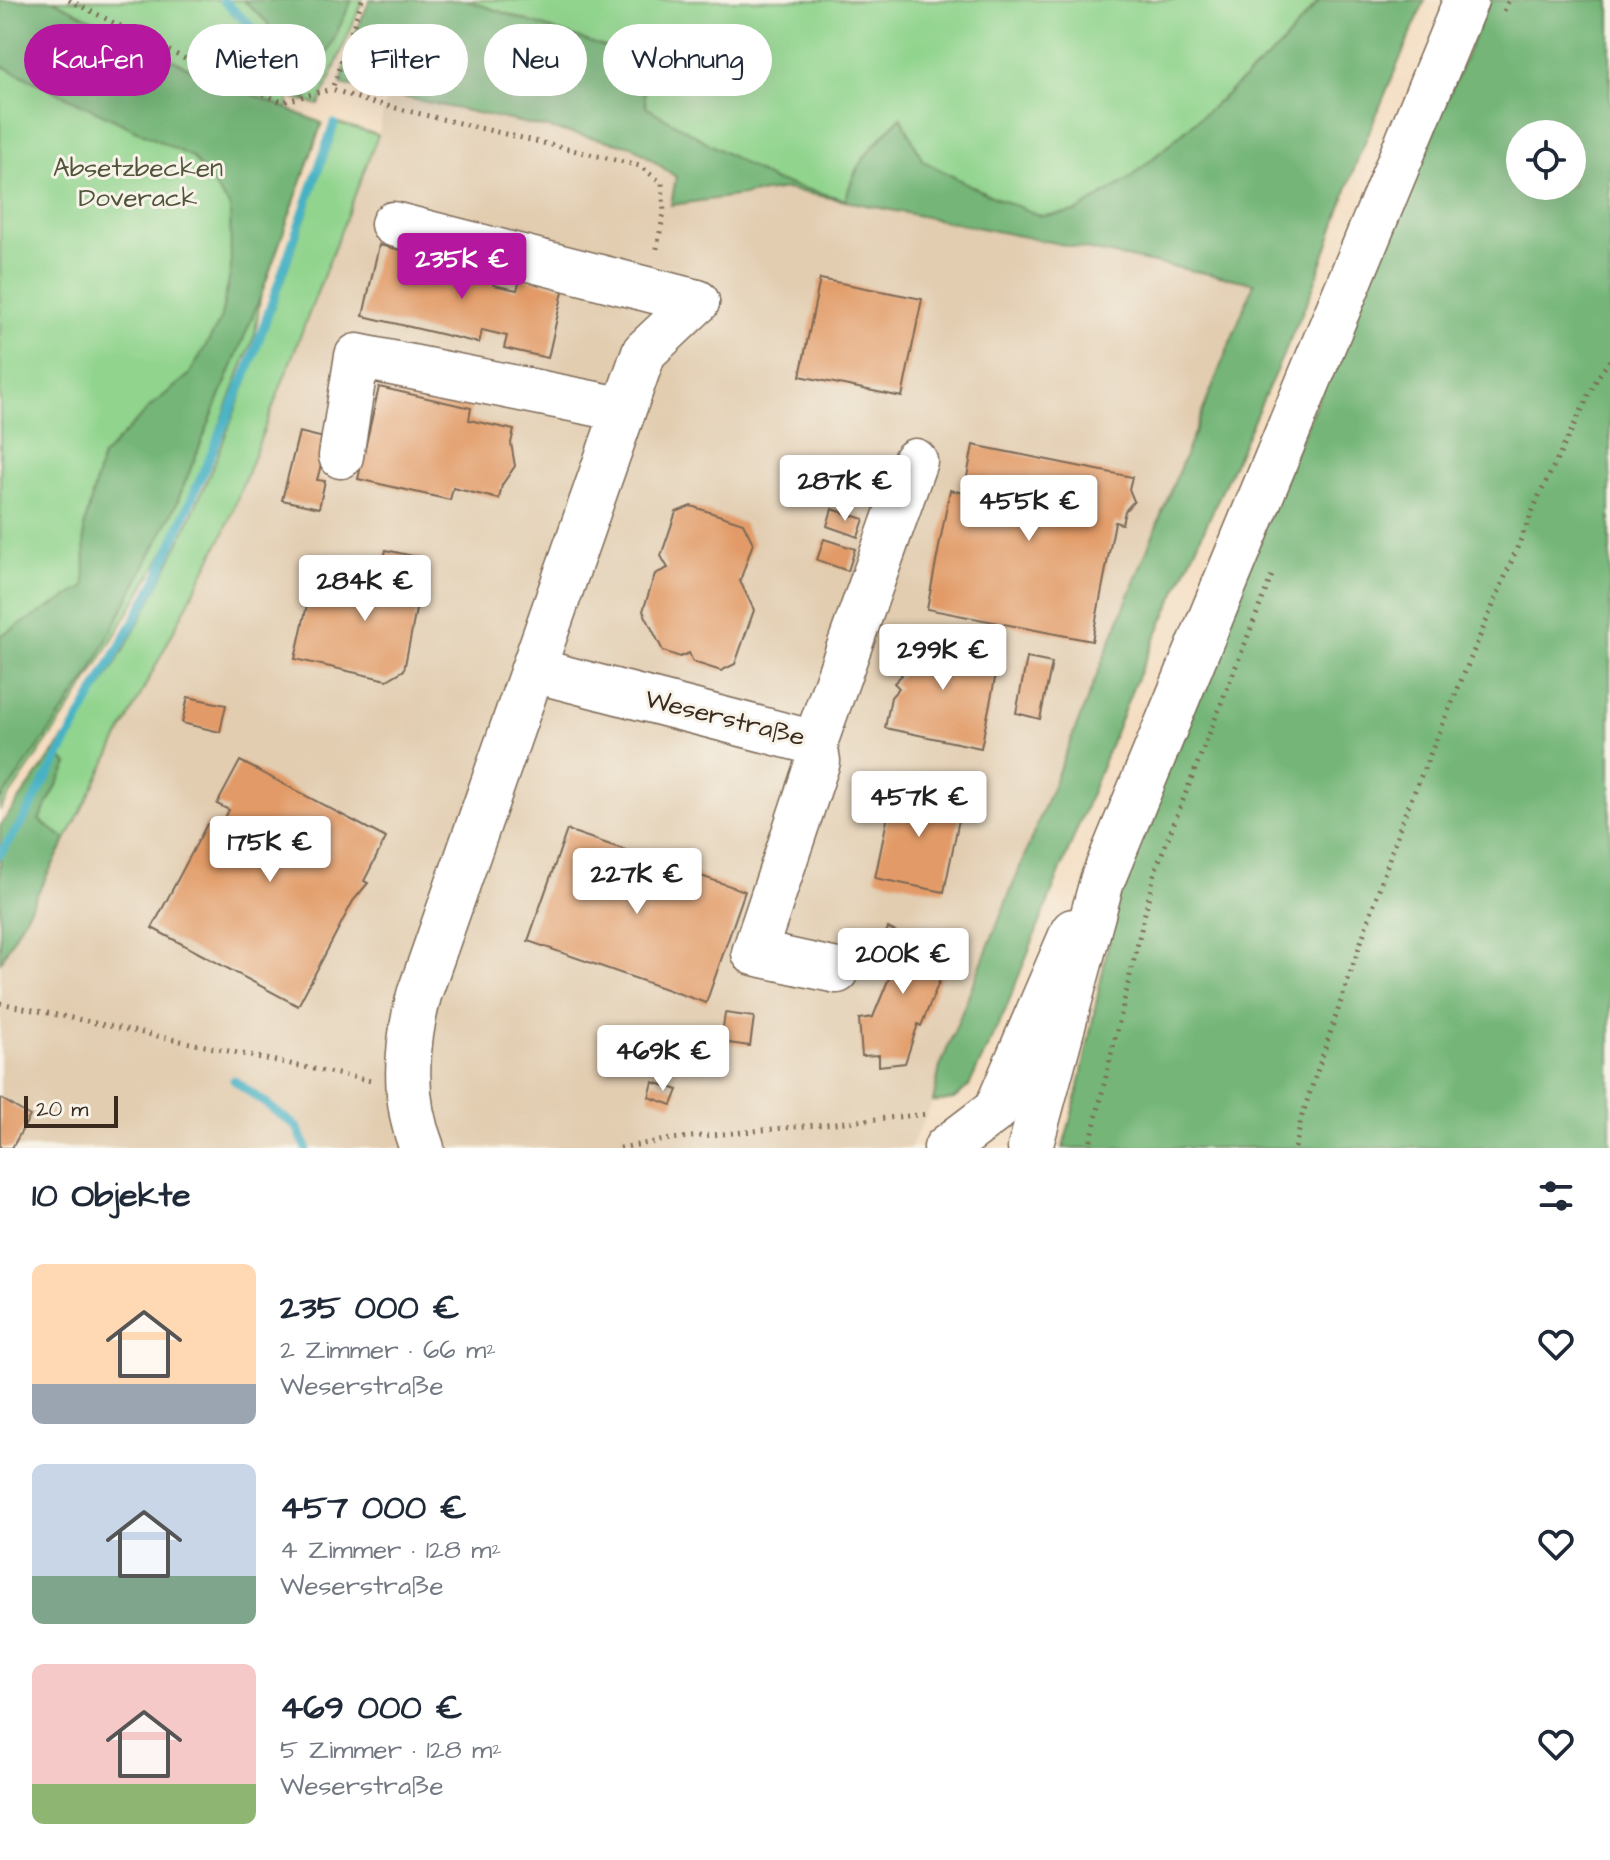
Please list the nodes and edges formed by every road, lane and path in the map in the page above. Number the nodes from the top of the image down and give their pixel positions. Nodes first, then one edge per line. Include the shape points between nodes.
1 (69, 0) edge
2 (362, 0) edge
3 (1509, 0) edge
4 (1484, 7) edge
5 (332, 89) junction
6 (393, 224) dead end
7 (653, 264) dead end
8 (1610, 360) edge
9 (621, 409) junction
10 (341, 456) dead end
11 (915, 461) dead end
12 (1277, 563) dead end
13 (533, 670) junction
14 (815, 743) junction
15 (1102, 881) junction
16 (837, 971) dead end
17 (0, 1003) edge
18 (409, 1081) junction
19 (943, 1131) edge
20 (422, 1148) edge
21 (620, 1148) edge
22 (1030, 1148) edge
23 (1089, 1148) edge
24 (1295, 1148) edge

1 - 5 path via 282,102
2 - 5 path
3 - 4 path
4 - 15 street
5 - 7 path via 640,166 662,183 664,212
6 - 9 street via 697,302 644,352
8 - 24 path via 1539,496 1402,821
9 - 10 street via 357,356
9 - 13 street
11 - 14 street, Weserstraße
12 - 23 path via 1155,871
13 - 14 street, Weserstraße
13 - 18 street via 419,995 408,1038
14 - 16 street via 818,761 754,953
15 - 19 street via 1085,902 996,1110
15 - 22 street
17 - 18 path via 378,1082
18 - 20 street
19 - 21 path via 671,1139

